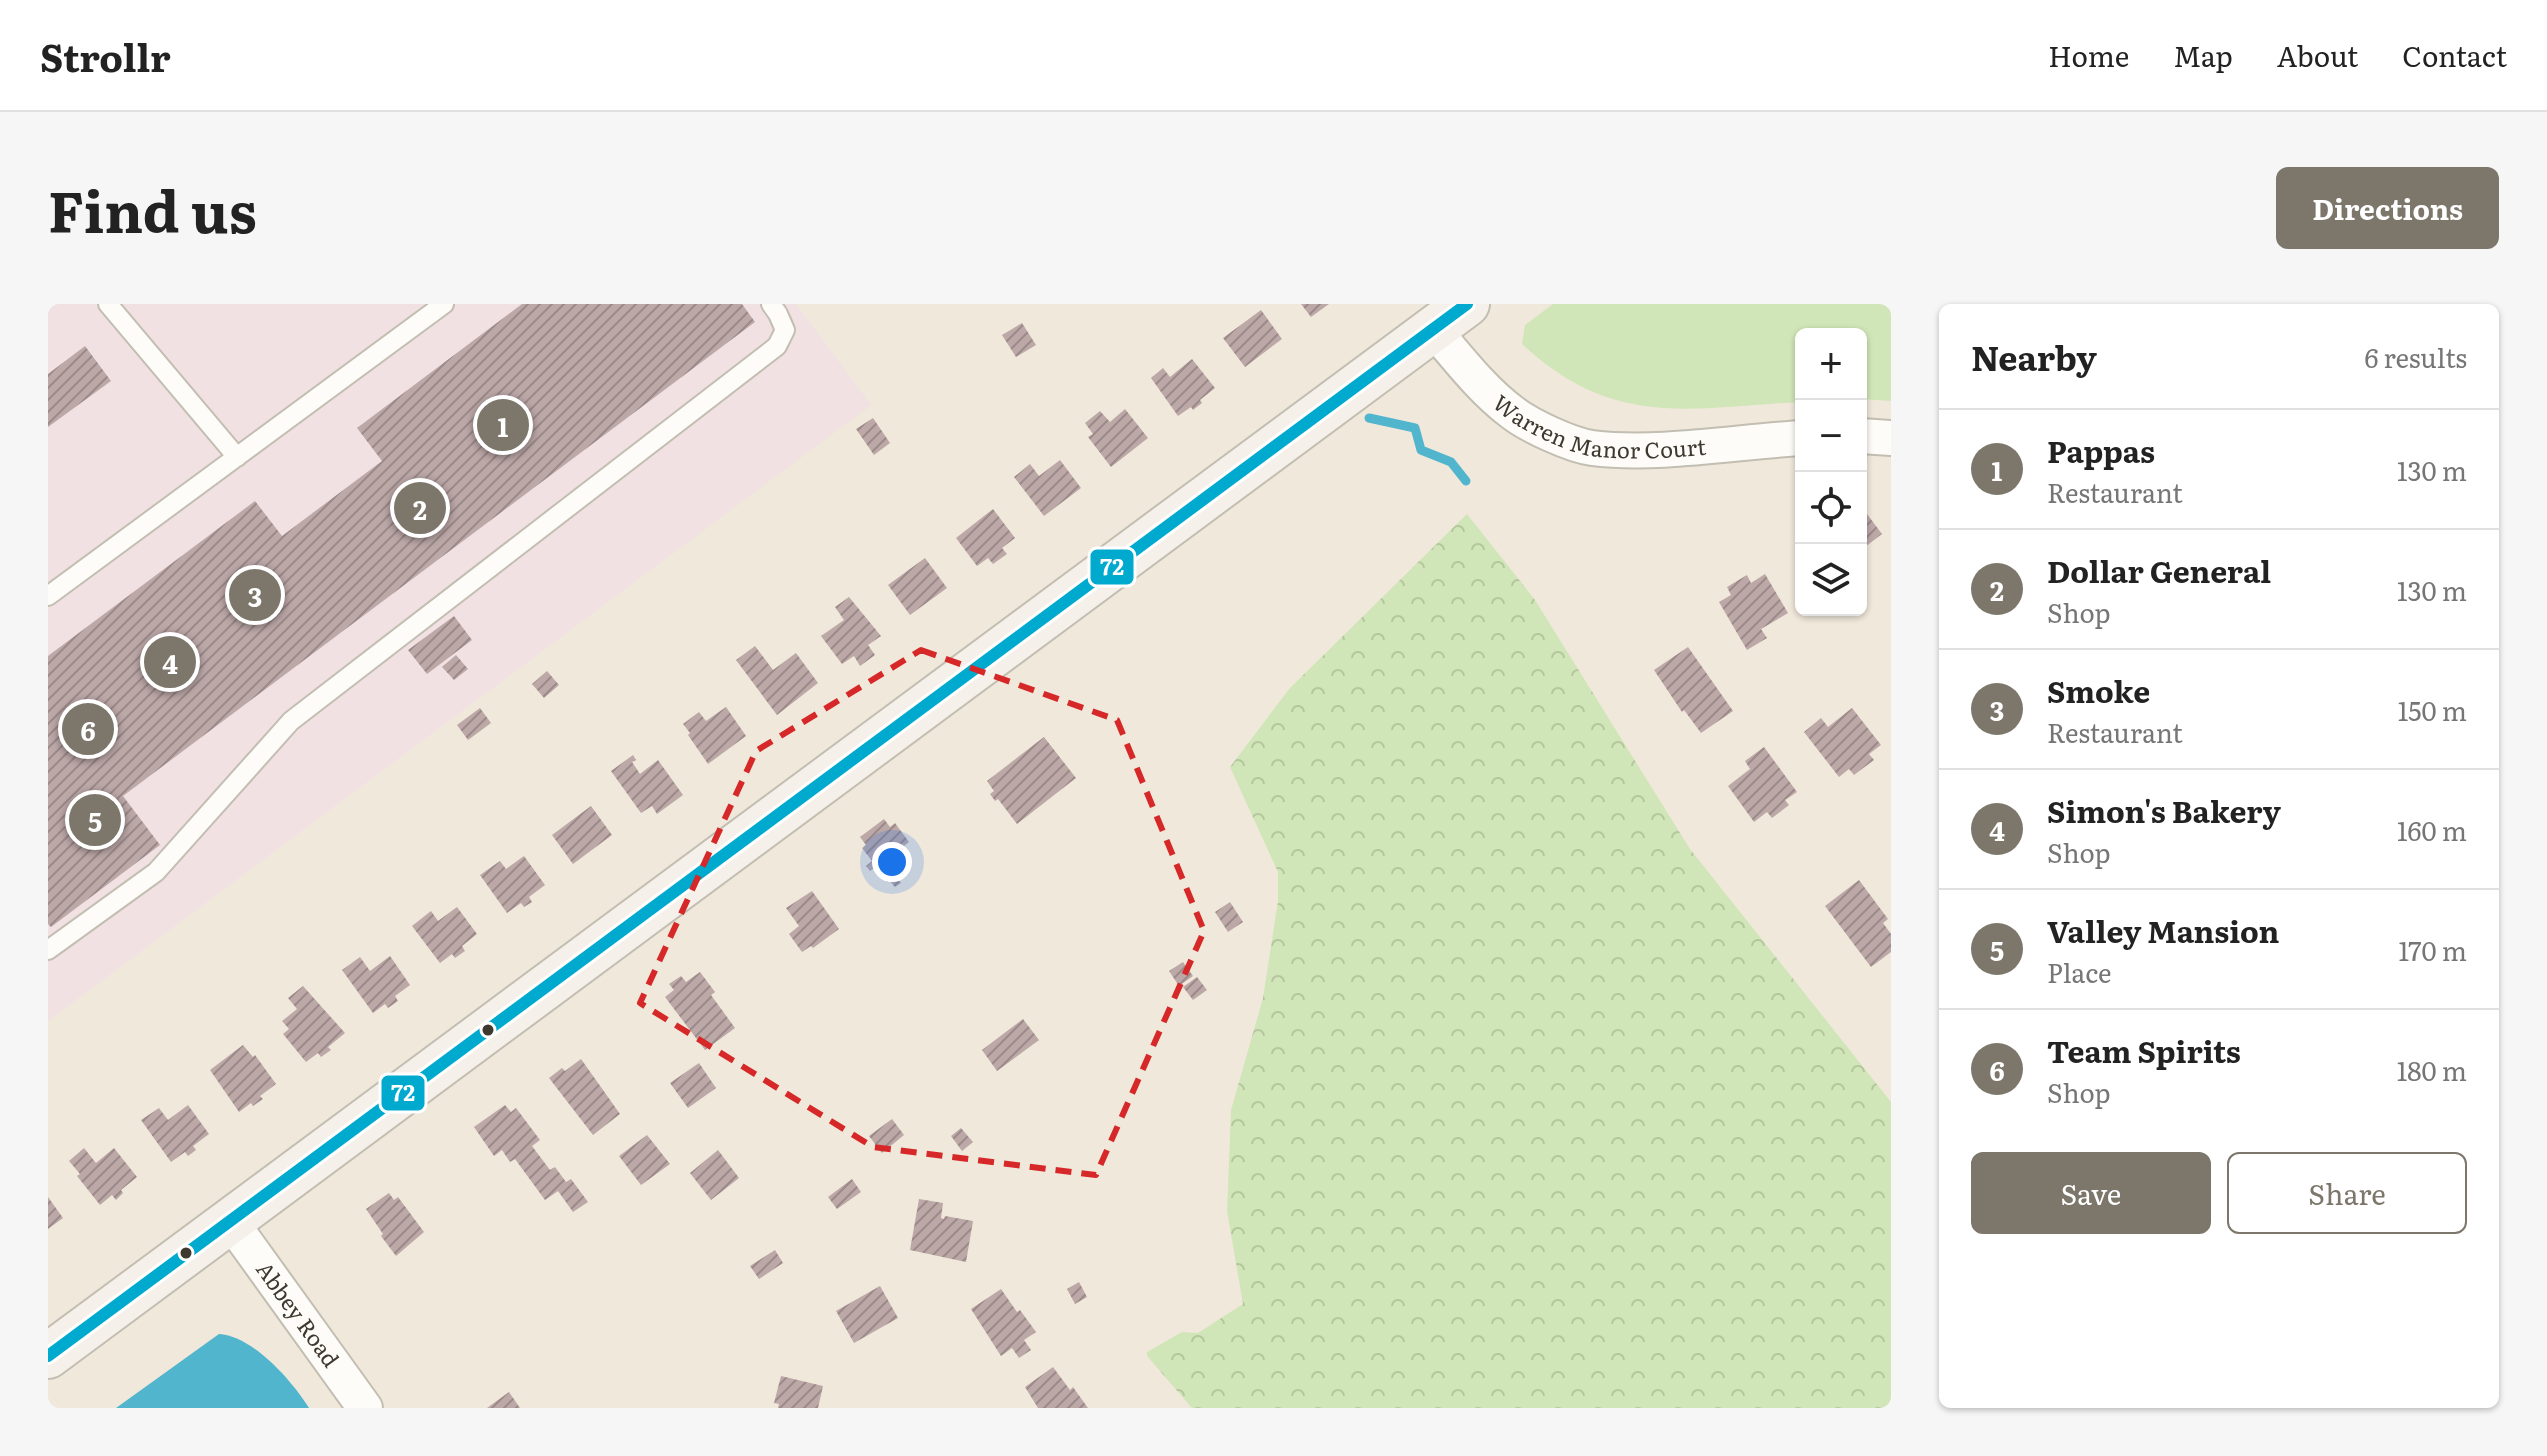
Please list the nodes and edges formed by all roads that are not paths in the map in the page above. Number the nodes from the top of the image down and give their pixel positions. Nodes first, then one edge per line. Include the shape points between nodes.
1 (108, 304) edge
2 (444, 304) edge
3 (771, 304) edge
4 (1450, 316) edge
5 (1867, 436) edge
6 (1891, 438) edge
7 (1795, 439) edge
8 (237, 457) junction
9 (48, 596) edge
10 (48, 950) edge
11 (231, 1222) junction
12 (48, 1356) edge
13 (365, 1408) edge

1 - 8 lane
2 - 8 lane
3 - 10 lane via 785,330 777,346 291,721 156,872
4 - 7 street, Warren Manor Court via 1488,392 1516,415 1590,448
4 - 11 street
5 - 6 street
8 - 9 lane
11 - 12 street
11 - 13 street, Abbey Road

